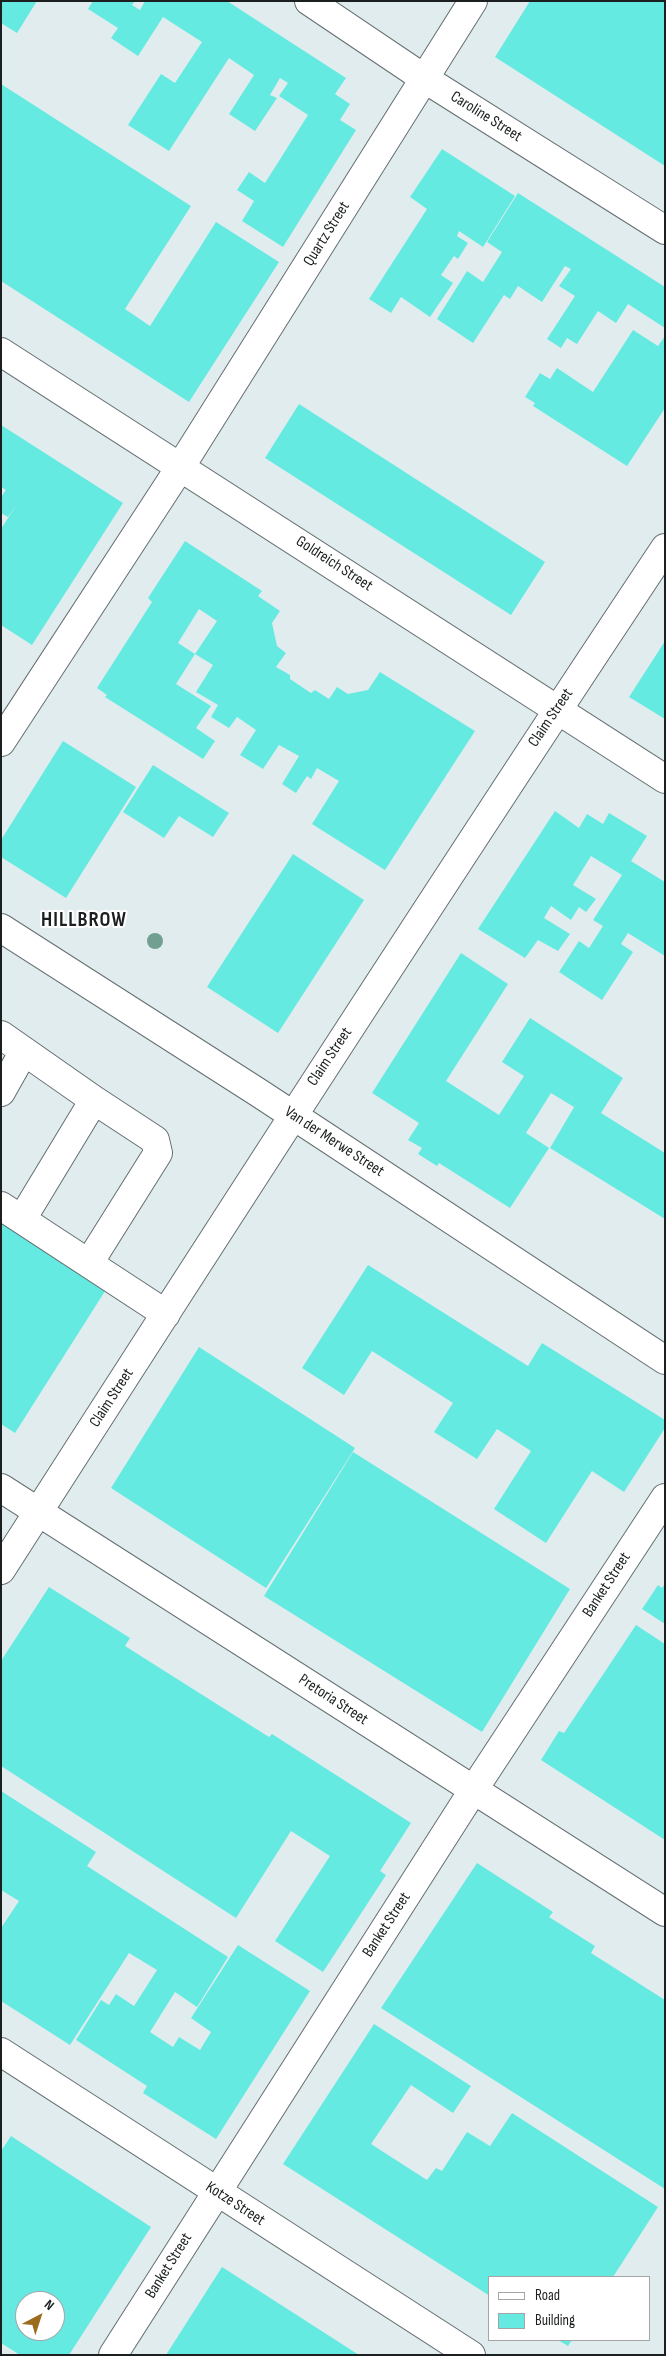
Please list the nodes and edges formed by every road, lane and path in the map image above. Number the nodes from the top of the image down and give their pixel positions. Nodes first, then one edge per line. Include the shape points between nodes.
1 (309, 1) edge
2 (473, 1) edge
3 (425, 78) junction
4 (665, 230) edge
5 (1, 352) edge
6 (181, 466) junction
7 (665, 548) edge
8 (556, 709) junction
9 (1, 742) edge
10 (665, 779) edge
11 (1, 928) edge
12 (1, 1035) edge
13 (24, 1051) junction
14 (1, 1092) edge
15 (94, 1100) junction
16 (292, 1114) junction
17 (12, 1212) edge
18 (88, 1263) junction
19 (166, 1314) junction
20 (665, 1360) edge
21 (1, 1488) edge
22 (665, 1498) edge
23 (38, 1512) junction
24 (1, 1570) edge
25 (474, 1789) junction
26 (665, 1912) edge
27 (1, 2052) edge
28 (216, 2192) junction
29 (113, 2355) edge
30 (471, 2355) edge

1 - 3 street, Caroline Street
2 - 3 street, Quartz Street
3 - 4 street, Caroline Street
3 - 6 street, Quartz Street
5 - 6 street, Goldreich Street
6 - 8 street, Goldreich Street
6 - 9 street, Quartz Street
7 - 8 street, Claim Street
8 - 10 street, Goldreich Street
8 - 16 street, Claim Street
11 - 16 street, Van der Merwe Street
12 - 13 street
13 - 14 street
13 - 15 street
15 - 17 street
15 - 18 street via 155,1140 158,1153
16 - 19 street, Claim Street
16 - 20 street, Van der Merwe Street
17 - 18 street
18 - 19 street
19 - 23 street, Claim Street
21 - 23 street, Pretoria Street
22 - 25 street, Banket Street
23 - 24 street, Claim Street
23 - 25 street, Pretoria Street
25 - 26 street, Pretoria Street
25 - 28 street, Banket Street
27 - 28 street, Kotze Street
28 - 29 street, Banket Street
28 - 30 street, Kotze Street

